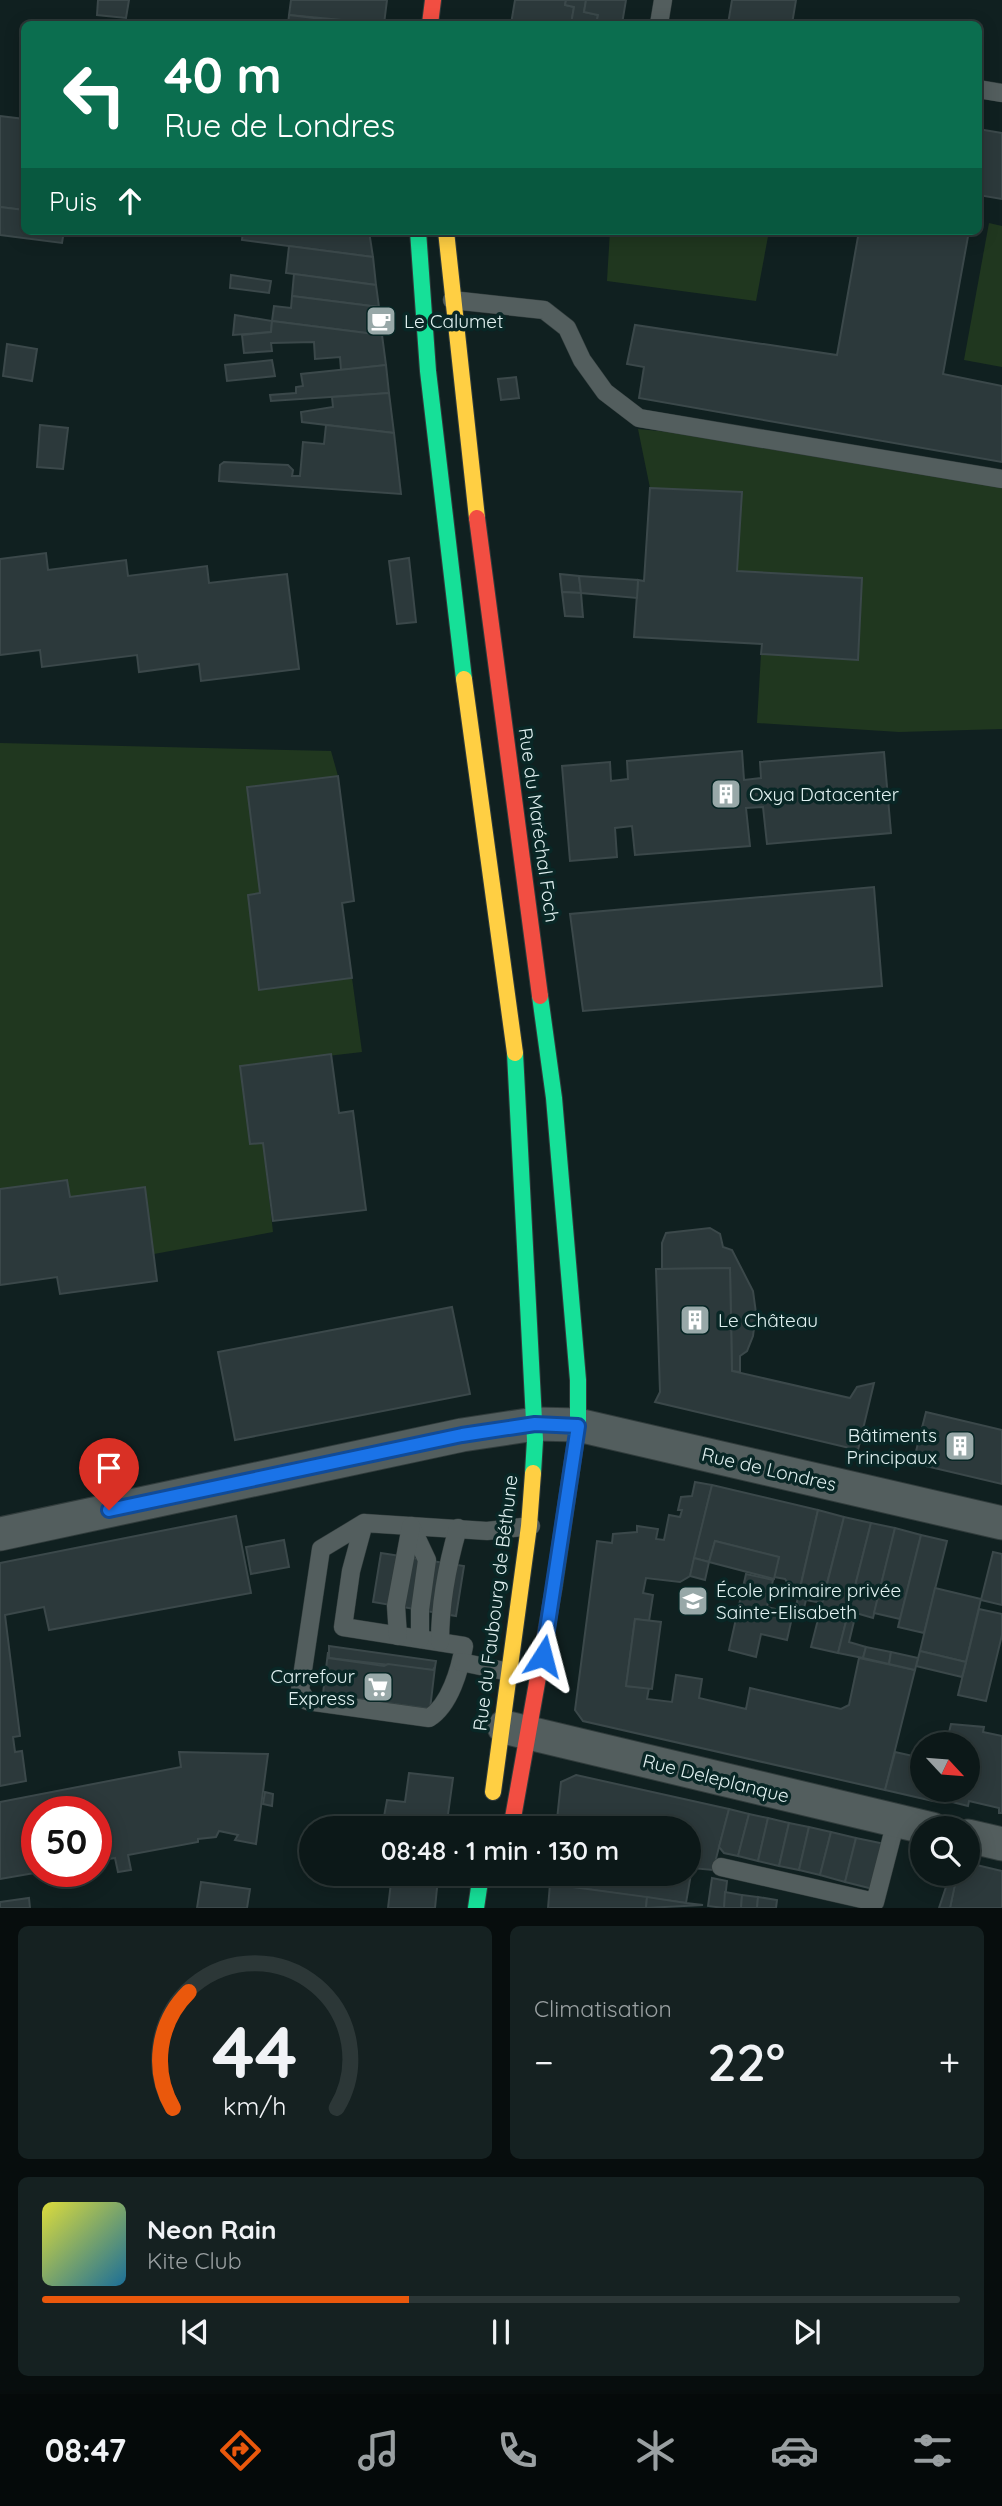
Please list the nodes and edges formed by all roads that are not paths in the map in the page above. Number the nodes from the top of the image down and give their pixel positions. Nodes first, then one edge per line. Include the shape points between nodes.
1 (433, 0) edge
2 (663, 0) edge
3 (430, 21) edge
4 (660, 21) edge
5 (982, 90) edge
6 (1002, 93) edge
7 (418, 235) edge
8 (446, 235) edge
9 (452, 300) junction
10 (1002, 479) edge
11 (535, 1424) junction
12 (578, 1426) junction
13 (363, 1523) junction
14 (1002, 1523) edge
15 (411, 1526) junction
16 (529, 1526) junction
17 (563, 1526) junction
18 (458, 1528) junction
19 (0, 1534) edge
20 (398, 1636) junction
21 (420, 1639) junction
22 (440, 1642) junction
23 (461, 1662) junction
24 (509, 1672) junction
25 (515, 1729) junction
26 (491, 1804) dead end
27 (512, 1816) edge
28 (896, 1821) junction
29 (910, 1824) edge
30 (980, 1839) edge
31 (1002, 1844) edge
32 (721, 1867) dead end
33 (479, 1886) edge
34 (476, 1908) edge

1 - 3 main road
2 - 4 lane
5 - 6 lane
7 - 11 main road via 420,297 449,563 518,1073
8 - 9 main road, Rue du Maréchal Foch
9 - 10 lane via 544,310 567,328 582,360 606,392 639,418
9 - 12 main road, Rue du Maréchal Foch via 554,1098 576,1340
11 - 12 street, Rue de Londres
11 - 16 main road, Rue du Faubourg de Béthune
11 - 19 street, Rue de Londres via 449,1438
12 - 14 street, Rue de Londres
12 - 17 main road, Rue du Faubourg de Béthune
13 - 15 lane
13 - 20 lane via 343,1627
13 - 23 lane via 321,1549 300,1690 307,1701 429,1718 440,1711
15 - 18 lane
15 - 20 lane via 396,1606
15 - 21 lane via 427,1560
16 - 17 lane
16 - 18 lane via 487,1531
16 - 24 main road, Rue du Faubourg de Béthune
17 - 25 main road, Rue du Faubourg de Béthune
18 - 22 lane via 440,1613
20 - 21 lane
21 - 22 lane
22 - 23 lane via 464,1646
23 - 24 lane
24 - 25 main road, Rue du Faubourg de Béthune
25 - 26 main road, Rue du Faubourg de Béthune
25 - 27 main road, Rue du Faubourg de Béthune
25 - 28 street, Rue Deleplanque
28 - 29 street, Rue Deleplanque
28 - 32 lane via 875,1902
30 - 31 street
33 - 34 main road

